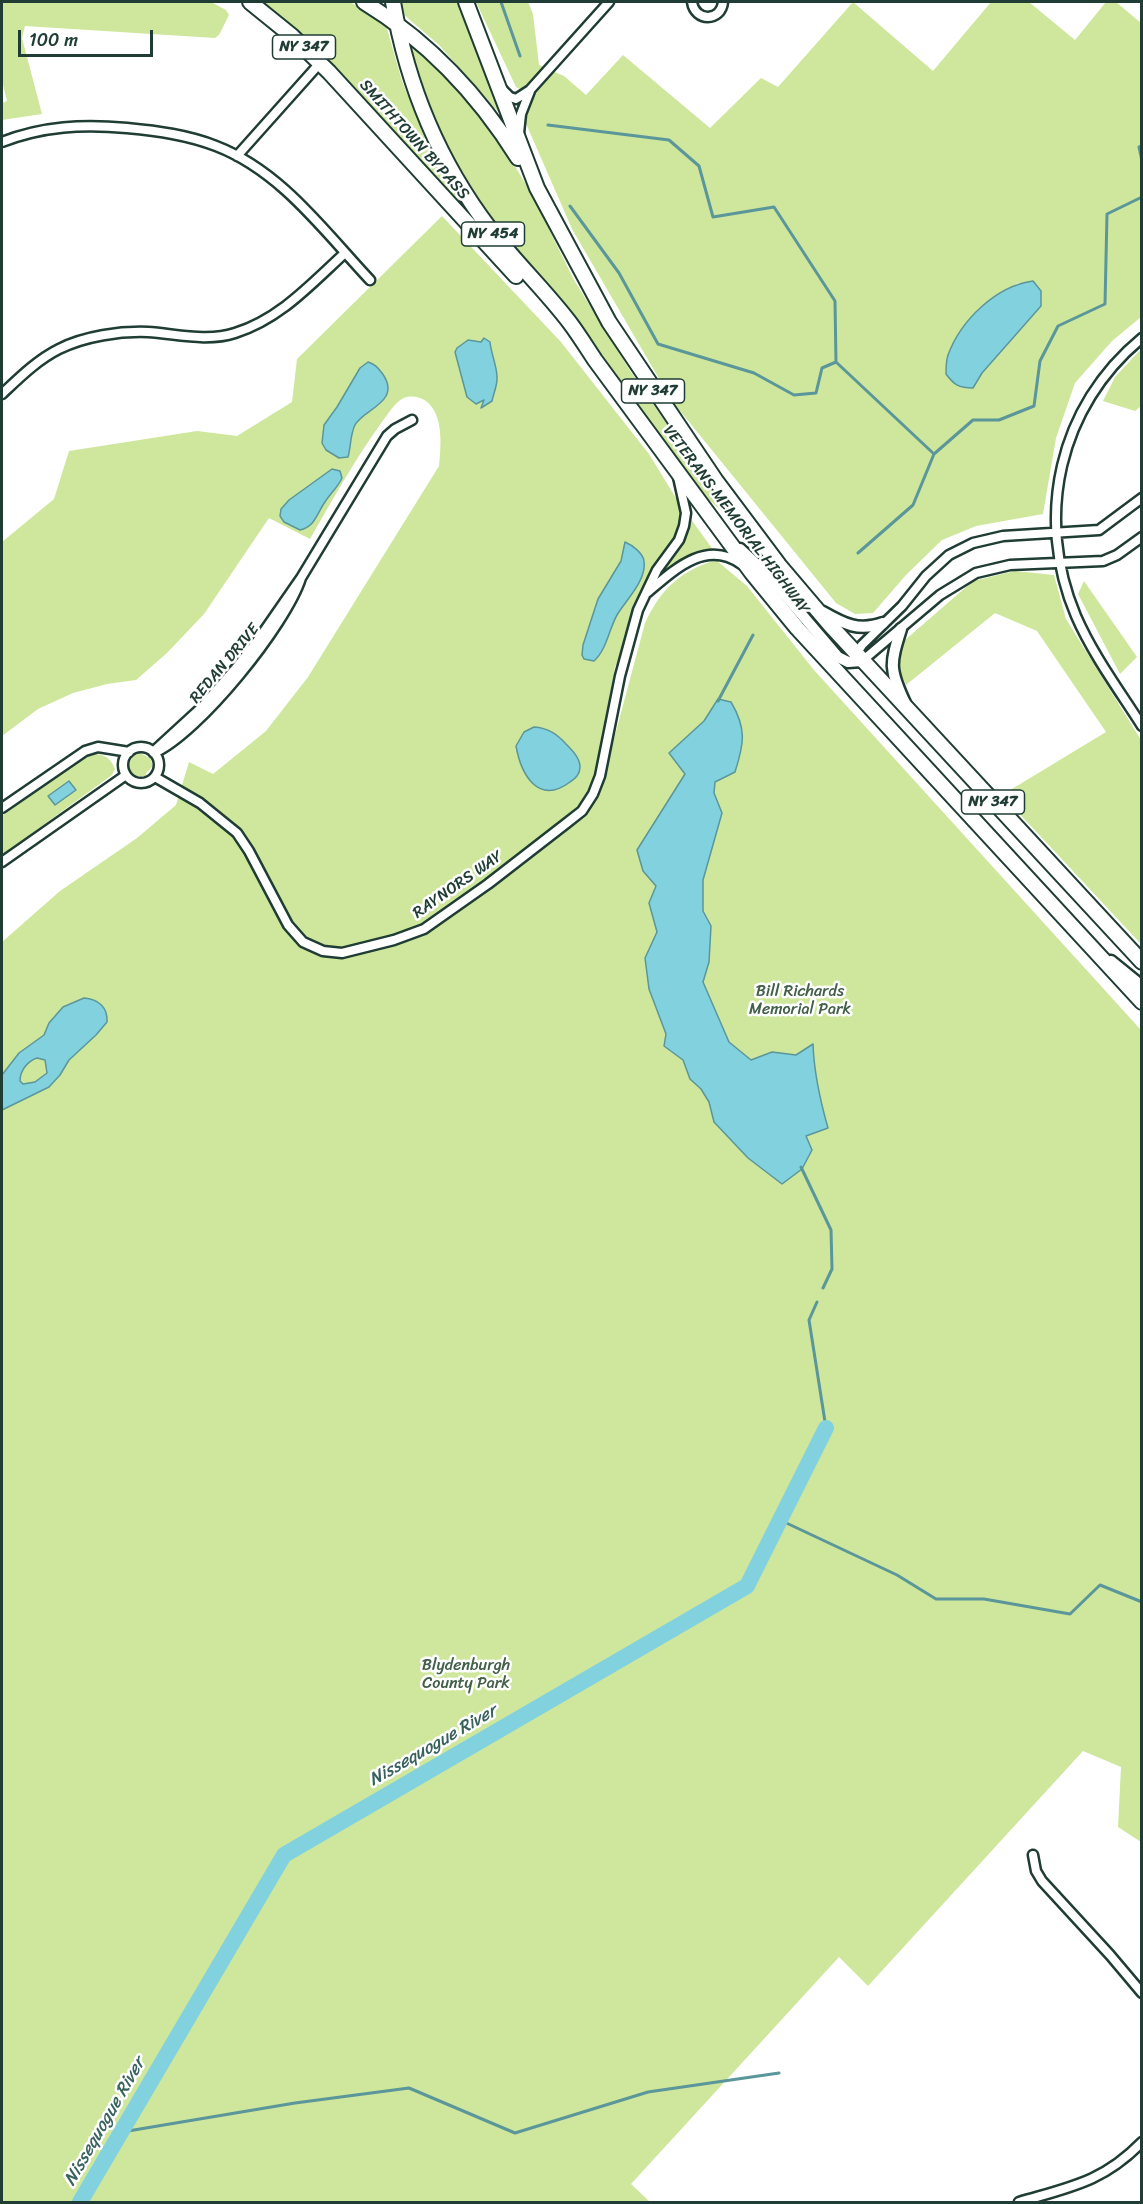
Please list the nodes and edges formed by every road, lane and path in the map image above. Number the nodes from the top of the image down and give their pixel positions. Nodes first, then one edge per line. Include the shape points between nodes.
1 (250, 2) edge
2 (364, 2) edge
3 (393, 2) edge
4 (466, 2) edge
5 (609, 2) edge
6 (692, 2) edge
7 (723, 2) edge
8 (396, 23) junction
9 (320, 63) junction
10 (495, 81) junction
11 (530, 90) junction
12 (518, 139) junction
13 (2, 142) edge
14 (237, 156) junction
15 (537, 188) junction
16 (345, 253) junction
17 (370, 280) dead end
18 (1142, 338) edge
19 (595, 360) junction
20 (2, 394) edge
21 (412, 420) dead end
22 (675, 469) junction
23 (1142, 498) edge
24 (722, 532) junction
25 (1055, 532) junction
26 (1142, 537) edge
27 (1060, 564) junction
28 (752, 573) junction
29 (645, 594) junction
30 (812, 605) junction
31 (884, 623) junction
32 (901, 629) junction
33 (856, 659) junction
34 (855, 693) junction
35 (911, 714) junction
36 (1142, 726) edge
37 (129, 752) junction
38 (154, 753) junction
39 (126, 775) junction
40 (155, 777) junction
41 (2, 808) edge
42 (2, 862) edge
43 (1081, 937) junction
44 (1124, 944) junction
45 (1142, 949) edge
46 (1142, 963) edge
47 (1142, 986) edge
48 (1142, 1002) edge
49 (1033, 1855) dead end
50 (1142, 1992) edge
51 (1142, 2142) edge
52 (1019, 2202) edge

1 - 9 highway, SMITHTOWN BYPASS / NY 347
2 - 8 highway, NY 347
3 - 8 highway, VETERANS MEMORIAL HIGHWAY / NY 454
4 - 10 highway, VETERANS MEMORIAL HIGHWAY
5 - 11 street
6 - 7 street via 694,11 708,18 721,10
8 - 15 highway, NY 347 via 466,87
8 - 19 highway, VETERANS MEMORIAL HIGHWAY / NY 454 via 420,104 452,171 491,230 569,321
9 - 14 street
9 - 19 highway, SMITHTOWN BYPASS / NY 347
10 - 11 street via 513,98
10 - 12 highway, VETERANS MEMORIAL HIGHWAY
11 - 12 street via 521,114
12 - 15 highway, VETERANS MEMORIAL HIGHWAY
13 - 14 street via 42,129 99,126 196,139
14 - 16 street via 281,186
15 - 30 highway, VETERANS MEMORIAL HIGHWAY / NY 347 via 597,302 642,374 738,512
16 - 17 street
16 - 20 street via 279,313 255,326 206,337 147,332 82,340 59,349
18 - 25 street via 1113,364 1080,413 1061,472
19 - 22 highway, VETERANS MEMORIAL HIGHWAY / NY 347
21 - 38 street, REDAN DRIVE via 387,436 289,605 261,642 176,741
22 - 24 highway, VETERANS MEMORIAL HIGHWAY / NY 347
22 - 29 street, RAYNORS WAY via 685,506 684,526
23 - 25 street via 1099,530
24 - 28 highway, VETERANS MEMORIAL HIGHWAY / NY 347
24 - 33 street via 768,575 838,657
25 - 27 street
25 - 31 street via 1003,536 973,543 950,555
26 - 27 street via 1108,560
27 - 32 street via 1010,565 976,573 947,590
27 - 36 street via 1082,627
28 - 29 street via 726,556 700,556 682,564
28 - 34 highway, VETERANS MEMORIAL HIGHWAY / NY 347
29 - 40 street, RAYNORS WAY via 620,676 600,776 582,811 469,898 408,936 342,953 323,951 303,942 288,925 237,833 200,803
30 - 31 street via 852,627
30 - 33 highway, VETERANS MEMORIAL HIGHWAY / NY 347
31 - 33 street
32 - 33 street
32 - 35 street via 892,673
33 - 34 street via 849,676
33 - 35 highway, VETERANS MEMORIAL HIGHWAY / NY 347
34 - 43 highway, VETERANS MEMORIAL HIGHWAY / NY 347
35 - 44 highway, VETERANS MEMORIAL HIGHWAY / NY 347
37 - 38 street via 138,747
37 - 39 street via 123,760
37 - 41 street via 98,747 85,751
38 - 40 street via 159,767
39 - 40 street via 140,784
39 - 42 street
43 - 47 street
43 - 48 highway, VETERANS MEMORIAL HIGHWAY / NY 347
44 - 45 street
44 - 46 highway, VETERANS MEMORIAL HIGHWAY / NY 347
49 - 50 street via 1042,1881
51 - 52 street via 1111,2169 1087,2182

